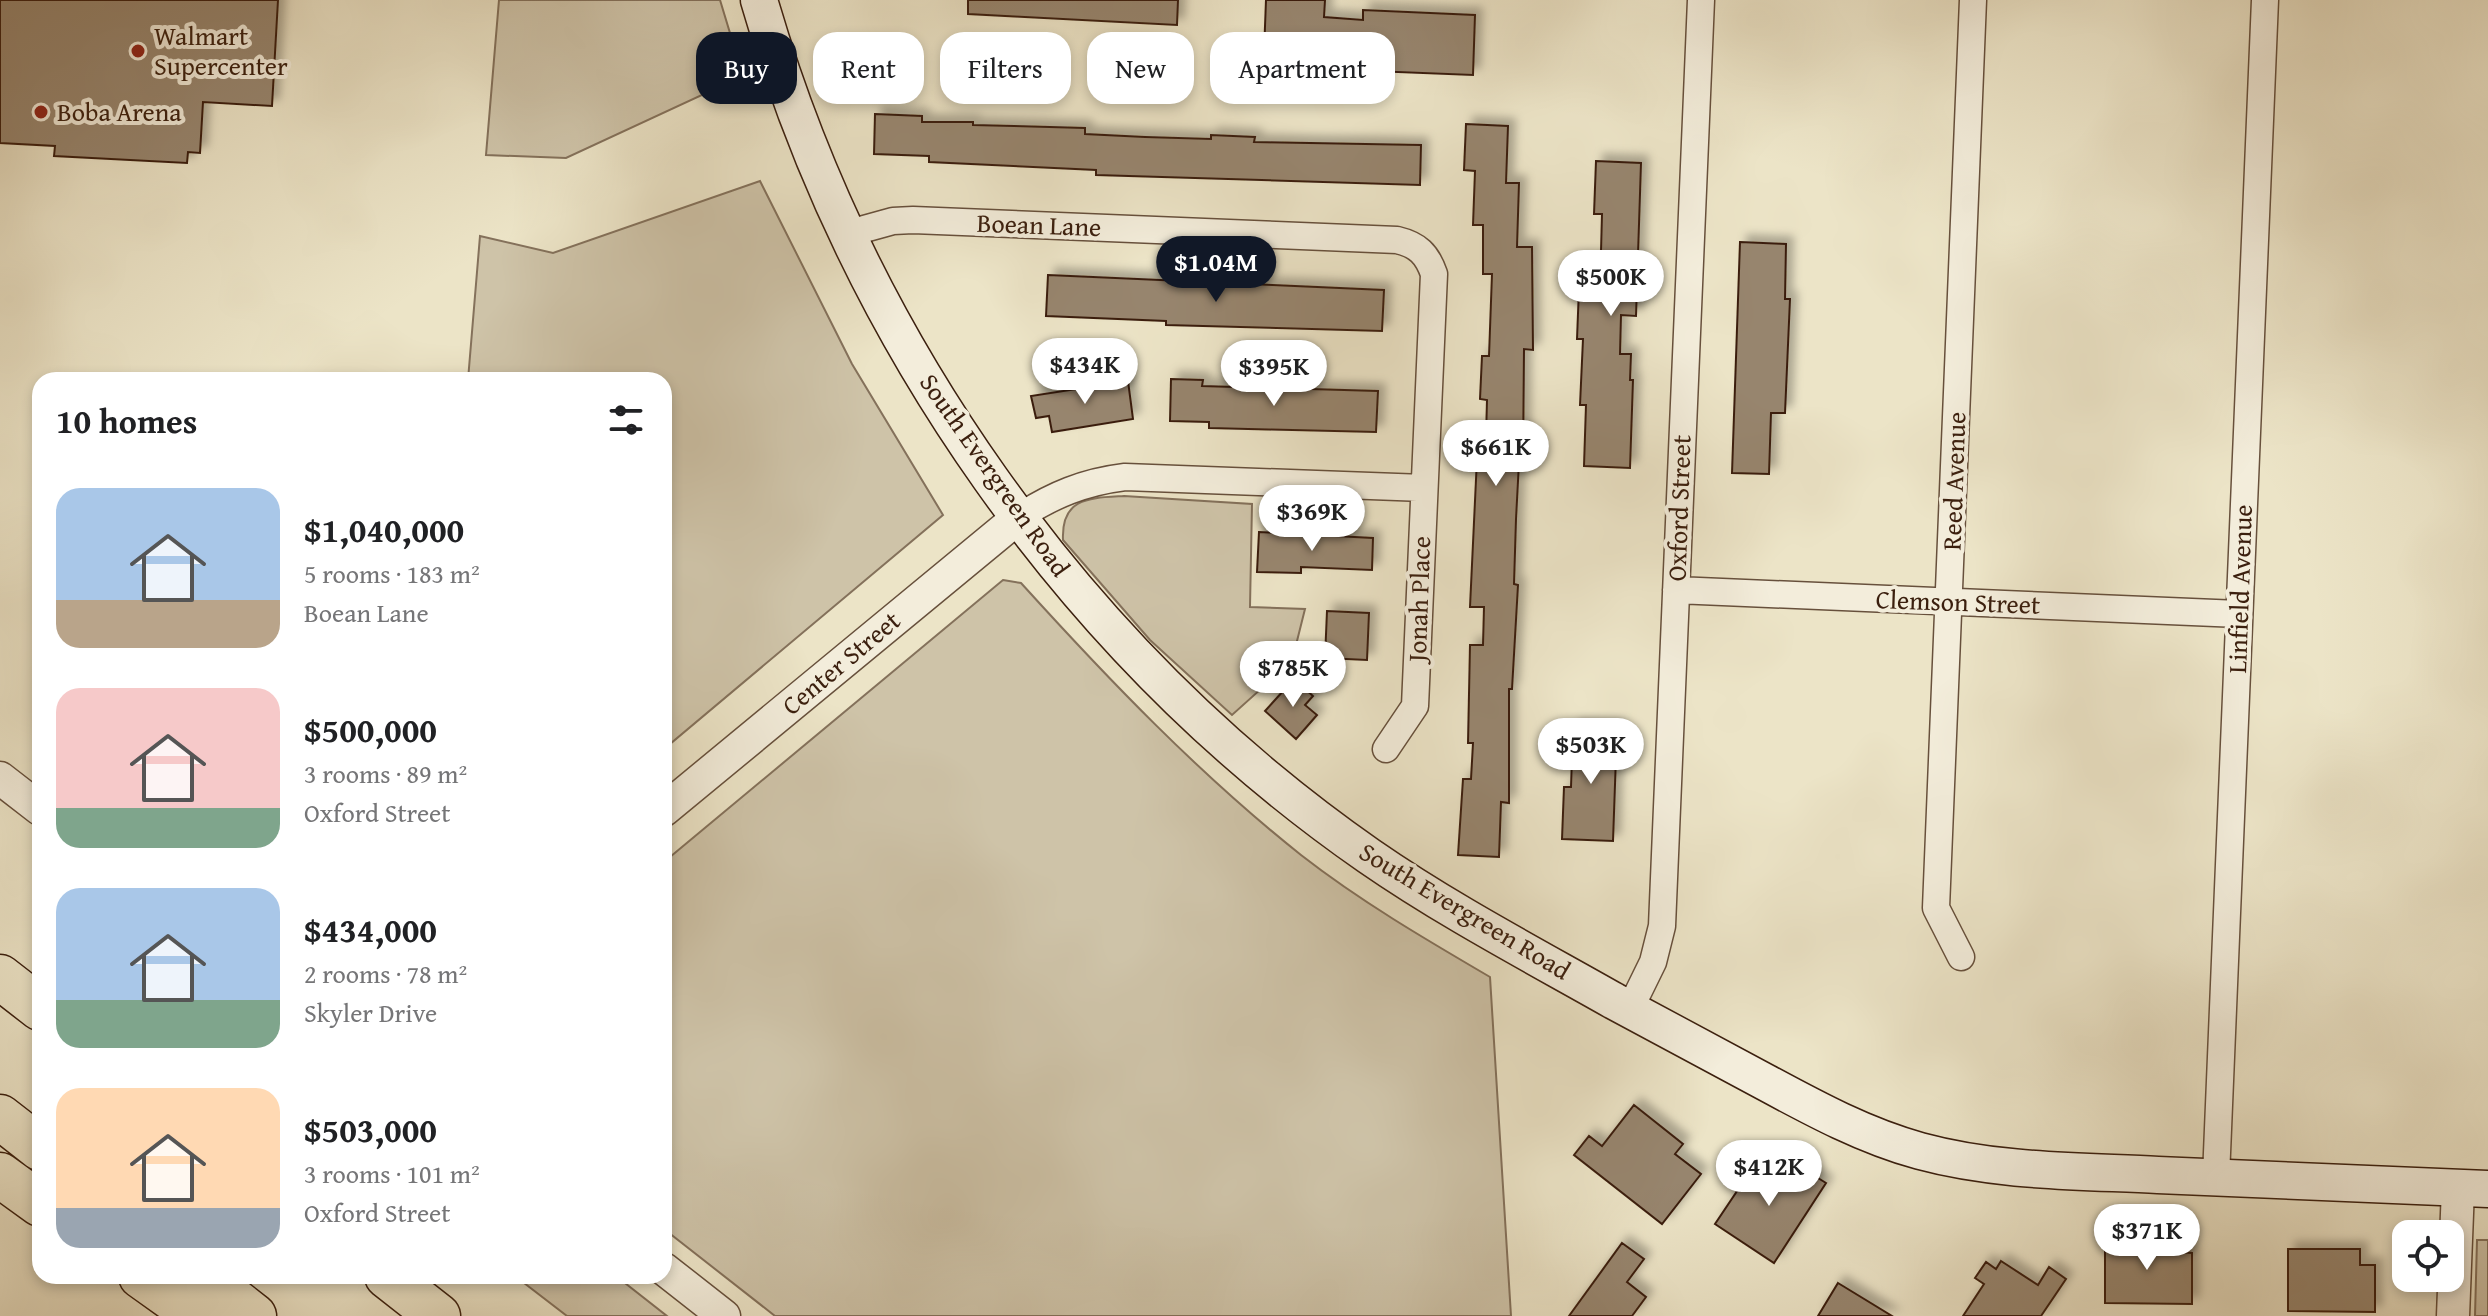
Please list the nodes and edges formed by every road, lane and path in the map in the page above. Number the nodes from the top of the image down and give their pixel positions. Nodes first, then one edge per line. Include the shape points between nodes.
1 (759, 0) edge
2 (1701, 0) edge
3 (1973, 0) edge
4 (2265, 0) edge
5 (846, 234) junction
6 (1423, 251) joint
7 (1424, 488) junction
8 (1019, 517) junction
9 (1676, 590) junction
10 (1949, 601) junction
11 (2239, 614) junction
12 (1386, 749) dead end
13 (0, 778) edge
14 (32, 803) edge
15 (672, 803) edge
16 (1961, 957) dead end
17 (0, 977) edge
18 (32, 1002) edge
19 (1630, 1009) junction
20 (0, 1117) edge
21 (32, 1142) edge
22 (0, 1175) edge
23 (2216, 1177) junction
24 (2473, 1188) edge
25 (32, 1198) edge
26 (672, 1275) edge
27 (152, 1284) edge
28 (213, 1284) edge
29 (397, 1284) edge
30 (197, 1316) edge
31 (254, 1316) edge
32 (438, 1316) edge
33 (724, 1316) edge
34 (2453, 1316) edge

1 - 5 main road, South Evergreen Road
2 - 9 street, Oxford Street
3 - 10 street, Reed Avenue
4 - 11 street, Linfield Avenue
5 - 6 street, Boean Lane via 913,220 1397,240
5 - 8 main road, South Evergreen Road via 947,416
6 - 7 street, Jonah Place via 1434,274
7 - 8 street via 1125,477 1089,481
7 - 12 street, Jonah Place via 1415,706
8 - 15 street, Center Street
8 - 19 main road, South Evergreen Road via 1135,654 1284,792 1444,905
9 - 10 street, Clemson Street
9 - 19 street, Oxford Street via 1662,926 1653,962
10 - 11 street, Clemson Street
10 - 16 street, Reed Avenue via 1936,908
11 - 23 street, Linfield Avenue
13 - 14 street
17 - 18 highway
19 - 23 main road, South Evergreen Road via 1843,1123 1918,1151 2020,1168
20 - 21 highway
22 - 25 highway
23 - 24 main road, South Evergreen Road
24 - 34 street
26 - 33 street
27 - 30 highway
28 - 31 highway
29 - 32 highway

